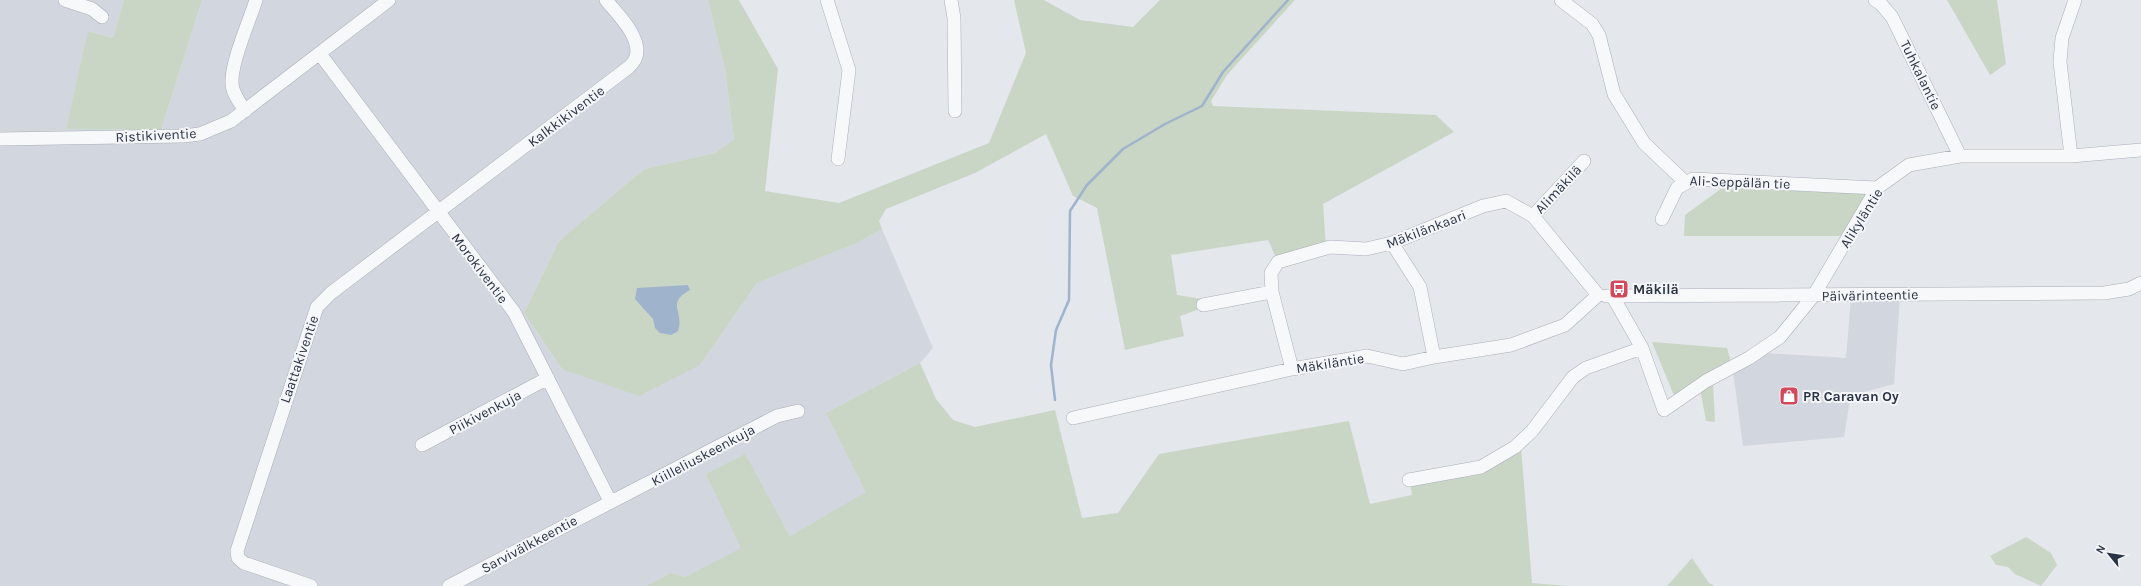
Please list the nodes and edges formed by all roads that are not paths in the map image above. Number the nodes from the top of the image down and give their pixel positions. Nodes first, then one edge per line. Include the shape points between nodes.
1 (65, 0) edge
2 (256, 0) edge
3 (389, 0) edge
4 (606, 0) edge
5 (827, 0) edge
6 (951, 0) edge
7 (1561, 0) edge
8 (1875, 0) edge
9 (2075, 0) edge
10 (102, 18) dead end
11 (320, 54) junction
12 (245, 111) junction
13 (955, 111) dead end
14 (0, 139) edge
15 (2141, 150) edge
16 (1960, 156) junction
17 (2071, 156) junction
18 (838, 159) dead end
19 (1584, 161) dead end
20 (1685, 182) junction
21 (1877, 188) junction
22 (438, 212) junction
23 (1533, 216) junction
24 (1662, 219) dead end
25 (1392, 244) junction
26 (2141, 283) edge
27 (1272, 292) junction
28 (1598, 295) junction
29 (1814, 296) junction
30 (1613, 297) junction
31 (1203, 305) dead end
32 (1642, 348) junction
33 (1434, 357) junction
34 (1292, 369) junction
35 (548, 378) junction
36 (798, 411) dead end
37 (1073, 418) dead end
38 (422, 445) dead end
39 (1409, 480) dead end
40 (610, 501) junction
41 (311, 586) edge
42 (449, 586) edge

1 - 10 street via 92,8
2 - 12 street via 233,69 232,84 235,95
3 - 11 street, Ristikiventie
4 - 22 street, Kalkkikiventie via 636,42 636,57 630,67
5 - 18 street via 849,70
6 - 13 street via 954,18
7 - 20 street, Ali-Seppälän tie via 1592,24 1598,34 1614,94 1644,142
8 - 16 street, Tuhkalantie via 1892,17
9 - 17 street via 2062,38 2060,62
11 - 12 street, Ristikiventie
11 - 22 street, Morokiventie
12 - 14 street, Ristikiventie via 219,127 200,134 184,136
15 - 17 street, Alikyläntie
16 - 17 street, Alikyläntie
16 - 21 street, Alikyläntie via 1909,165
19 - 23 street, Alimäkilä
20 - 21 street, Ali-Seppälän tie via 1693,179 1744,180
20 - 24 street via 1677,188
21 - 29 street, Alikyläntie
22 - 35 street, Morokiventie via 514,312
22 - 41 street, Laattakiventie via 331,293 317,307 237,546 238,558 244,563
23 - 25 street, Mäkilänkaari via 1506,201 1483,206
23 - 28 street, Mäkilänkaari
25 - 27 street, Mäkilänkaari via 1366,249 1330,247 1278,262 1271,273
25 - 33 street via 1420,287
26 - 29 street, Päivärinteentie via 2130,289 2104,293 1853,293
27 - 31 street
27 - 34 street, Mäkilänkaari
28 - 30 street, Päivärinteentie
28 - 33 street, Mäkiläntie via 1566,325 1511,345
29 - 30 street, Päivärinteentie
29 - 32 street, Alikyläntie via 1780,338 1706,381 1664,410
30 - 32 street
32 - 39 street via 1586,368 1573,377 1532,431 1515,447 1481,467
33 - 34 street, Mäkiläntie via 1403,364 1368,356
34 - 37 street, Mäkiläntie
35 - 38 street, Piikivenkuja
35 - 40 street, Morokiventie
36 - 40 street, Kiilleliuskeenkuja via 777,416 629,494
40 - 42 street, Sarvivälkkeentie

